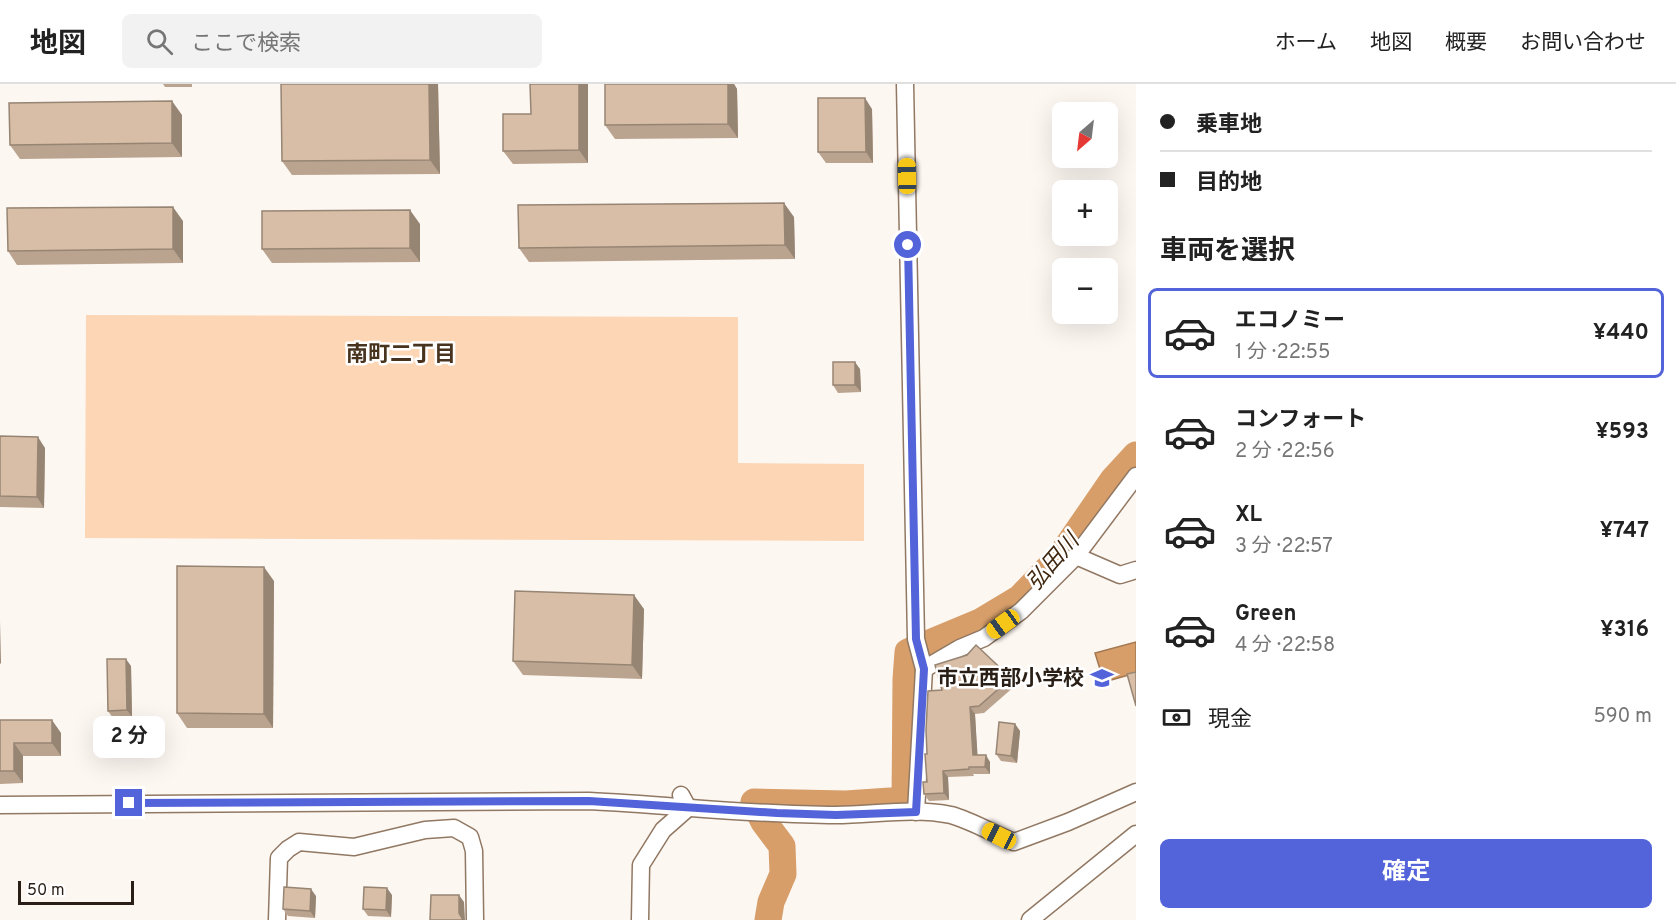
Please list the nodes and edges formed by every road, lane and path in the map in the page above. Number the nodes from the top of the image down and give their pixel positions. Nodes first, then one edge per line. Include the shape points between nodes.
1 (905, 84) edge
2 (1136, 476) edge
3 (1076, 556) junction
4 (1136, 570) edge
5 (923, 664) junction
6 (1136, 792) edge
7 (685, 801) junction
8 (0, 805) edge
9 (916, 812) junction
10 (1136, 834) edge
11 (277, 920) edge
12 (475, 920) edge
13 (640, 920) edge
14 (1030, 920) edge

1 - 5 street via 916,639
2 - 3 street
3 - 4 street via 1120,575
3 - 5 street via 1022,610 984,638
5 - 9 street
6 - 9 street via 1014,842 950,815
7 - 8 street
7 - 9 street via 836,815
7 - 13 street via 641,865
10 - 14 street
11 - 12 street via 279,858 299,842 354,847 425,830 454,828 470,837 474,851

